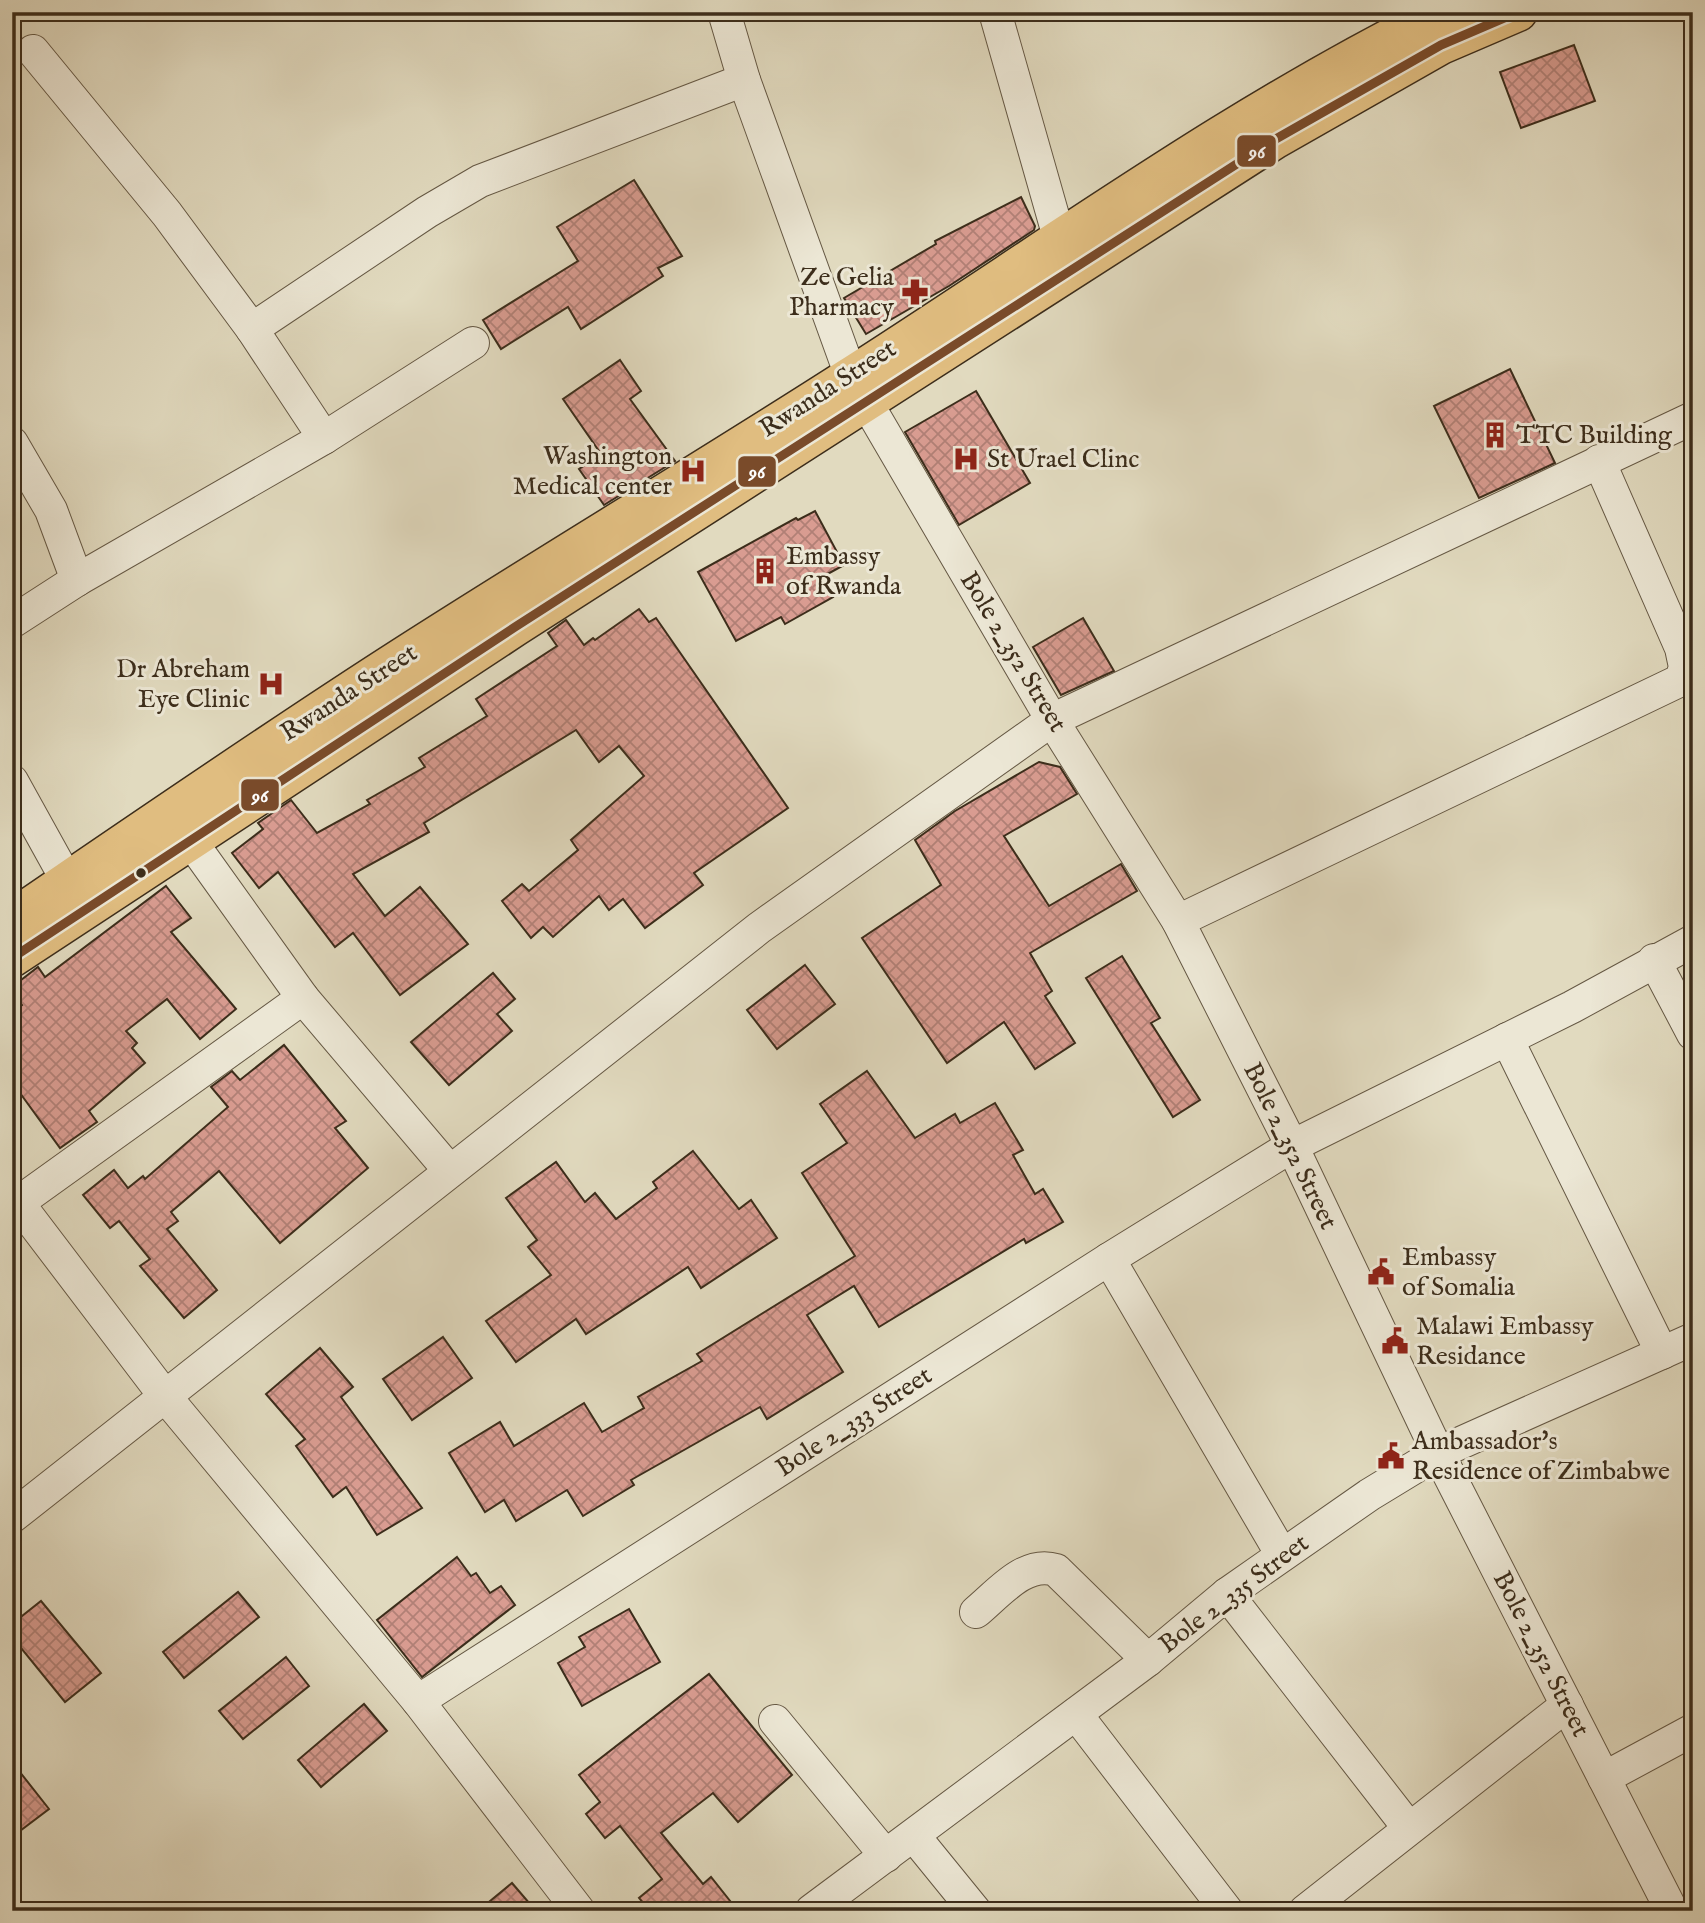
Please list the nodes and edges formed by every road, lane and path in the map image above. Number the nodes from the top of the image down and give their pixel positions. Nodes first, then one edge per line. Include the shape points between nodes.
1 (724, 12) edge
2 (995, 12) edge
3 (1441, 12) edge
4 (1518, 12) edge
5 (33, 51) dead end
6 (744, 80) junction
7 (1059, 237) junction
8 (252, 328) junction
9 (473, 343) dead end
10 (858, 390) junction
11 (1693, 418) edge
12 (324, 438) junction
13 (12, 443) edge
14 (1599, 461) junction
15 (77, 580) junction
16 (12, 622) edge
17 (1052, 720) junction
18 (12, 781) edge
19 (190, 840) junction
20 (75, 897) junction
21 (12, 919) edge
22 (1178, 921) junction
23 (1693, 941) edge
24 (12, 958) edge
25 (1654, 960) junction
26 (303, 998) junction
27 (1693, 1034) edge
28 (1507, 1039) junction
29 (1292, 1146) junction
30 (449, 1170) junction
31 (14, 1202) edge
32 (1109, 1259) junction
33 (1693, 1339) edge
34 (1662, 1353) junction
35 (164, 1395) junction
36 (1438, 1453) junction
37 (12, 1517) edge
38 (1282, 1555) junction
39 (1227, 1594) junction
40 (976, 1612) dead end
41 (1148, 1660) junction
42 (418, 1701) junction
43 (1567, 1705) junction
44 (1076, 1714) junction
45 (775, 1721) dead end
46 (1693, 1730) edge
47 (1604, 1778) junction
48 (1408, 1827) junction
49 (914, 1836) junction
50 (886, 1856) junction
51 (579, 1911) edge
52 (811, 1911) edge
53 (975, 1911) edge
54 (1227, 1911) edge
55 (1304, 1911) edge
56 (1672, 1911) edge

1 - 6 street, Bole 2_352 Street
2 - 7 street
3 - 7 main road, Rwanda Street via 1370,47
4 - 10 main road, Rwanda Street via 1441,45 1274,140
5 - 8 street via 167,214
6 - 8 street via 480,181
6 - 10 street, Bole 2_352 Street
7 - 10 main road, Rwanda Street
8 - 12 street
9 - 12 street
10 - 17 street, Bole 2_352 Street
10 - 19 main road, Rwanda Street via 515,627
10 - 20 main road, Rwanda Street via 399,660
11 - 14 street
12 - 15 street
13 - 15 street via 51,510
14 - 17 street
14 - 22 street via 1681,648 1685,667 1681,680
15 - 16 street
17 - 22 street, Bole 2_352 Street
17 - 30 street via 759,928
18 - 20 street
19 - 20 main road, Rwanda Street
19 - 26 street
20 - 21 main road, Rwanda Street
20 - 24 main road, Rwanda Street
22 - 29 street, Bole 2_352 Street
23 - 25 street, Bole 2_333 Street
25 - 27 street
25 - 28 street, Bole 2_333 Street
26 - 30 street
26 - 31 street
28 - 29 street, Bole 2_333 Street
28 - 34 street
29 - 32 street, Bole 2_333 Street
29 - 36 street, Bole 2_352 Street
30 - 35 street
31 - 35 street
32 - 38 street
32 - 42 street, Bole 2_333 Street
33 - 34 street, Bole 2_335 Street
34 - 36 street, Bole 2_335 Street
35 - 37 street
35 - 42 street
36 - 38 street, Bole 2_335 Street
36 - 43 street, Bole 2_352 Street
38 - 39 street, Bole 2_335 Street
39 - 41 street, Bole 2_335 Street
39 - 48 street
40 - 41 street via 1030,1569 1043,1566 1056,1570
41 - 44 street, Bole 2_335 Street
42 - 51 street
43 - 47 street, Bole 2_352 Street
43 - 48 street
44 - 49 street, Bole 2_335 Street
44 - 54 street
45 - 50 street
46 - 47 street
47 - 56 street, Bole 2_352 Street
48 - 55 street
49 - 50 street, Bole 2_335 Street
49 - 53 street
50 - 52 street, Bole 2_335 Street

